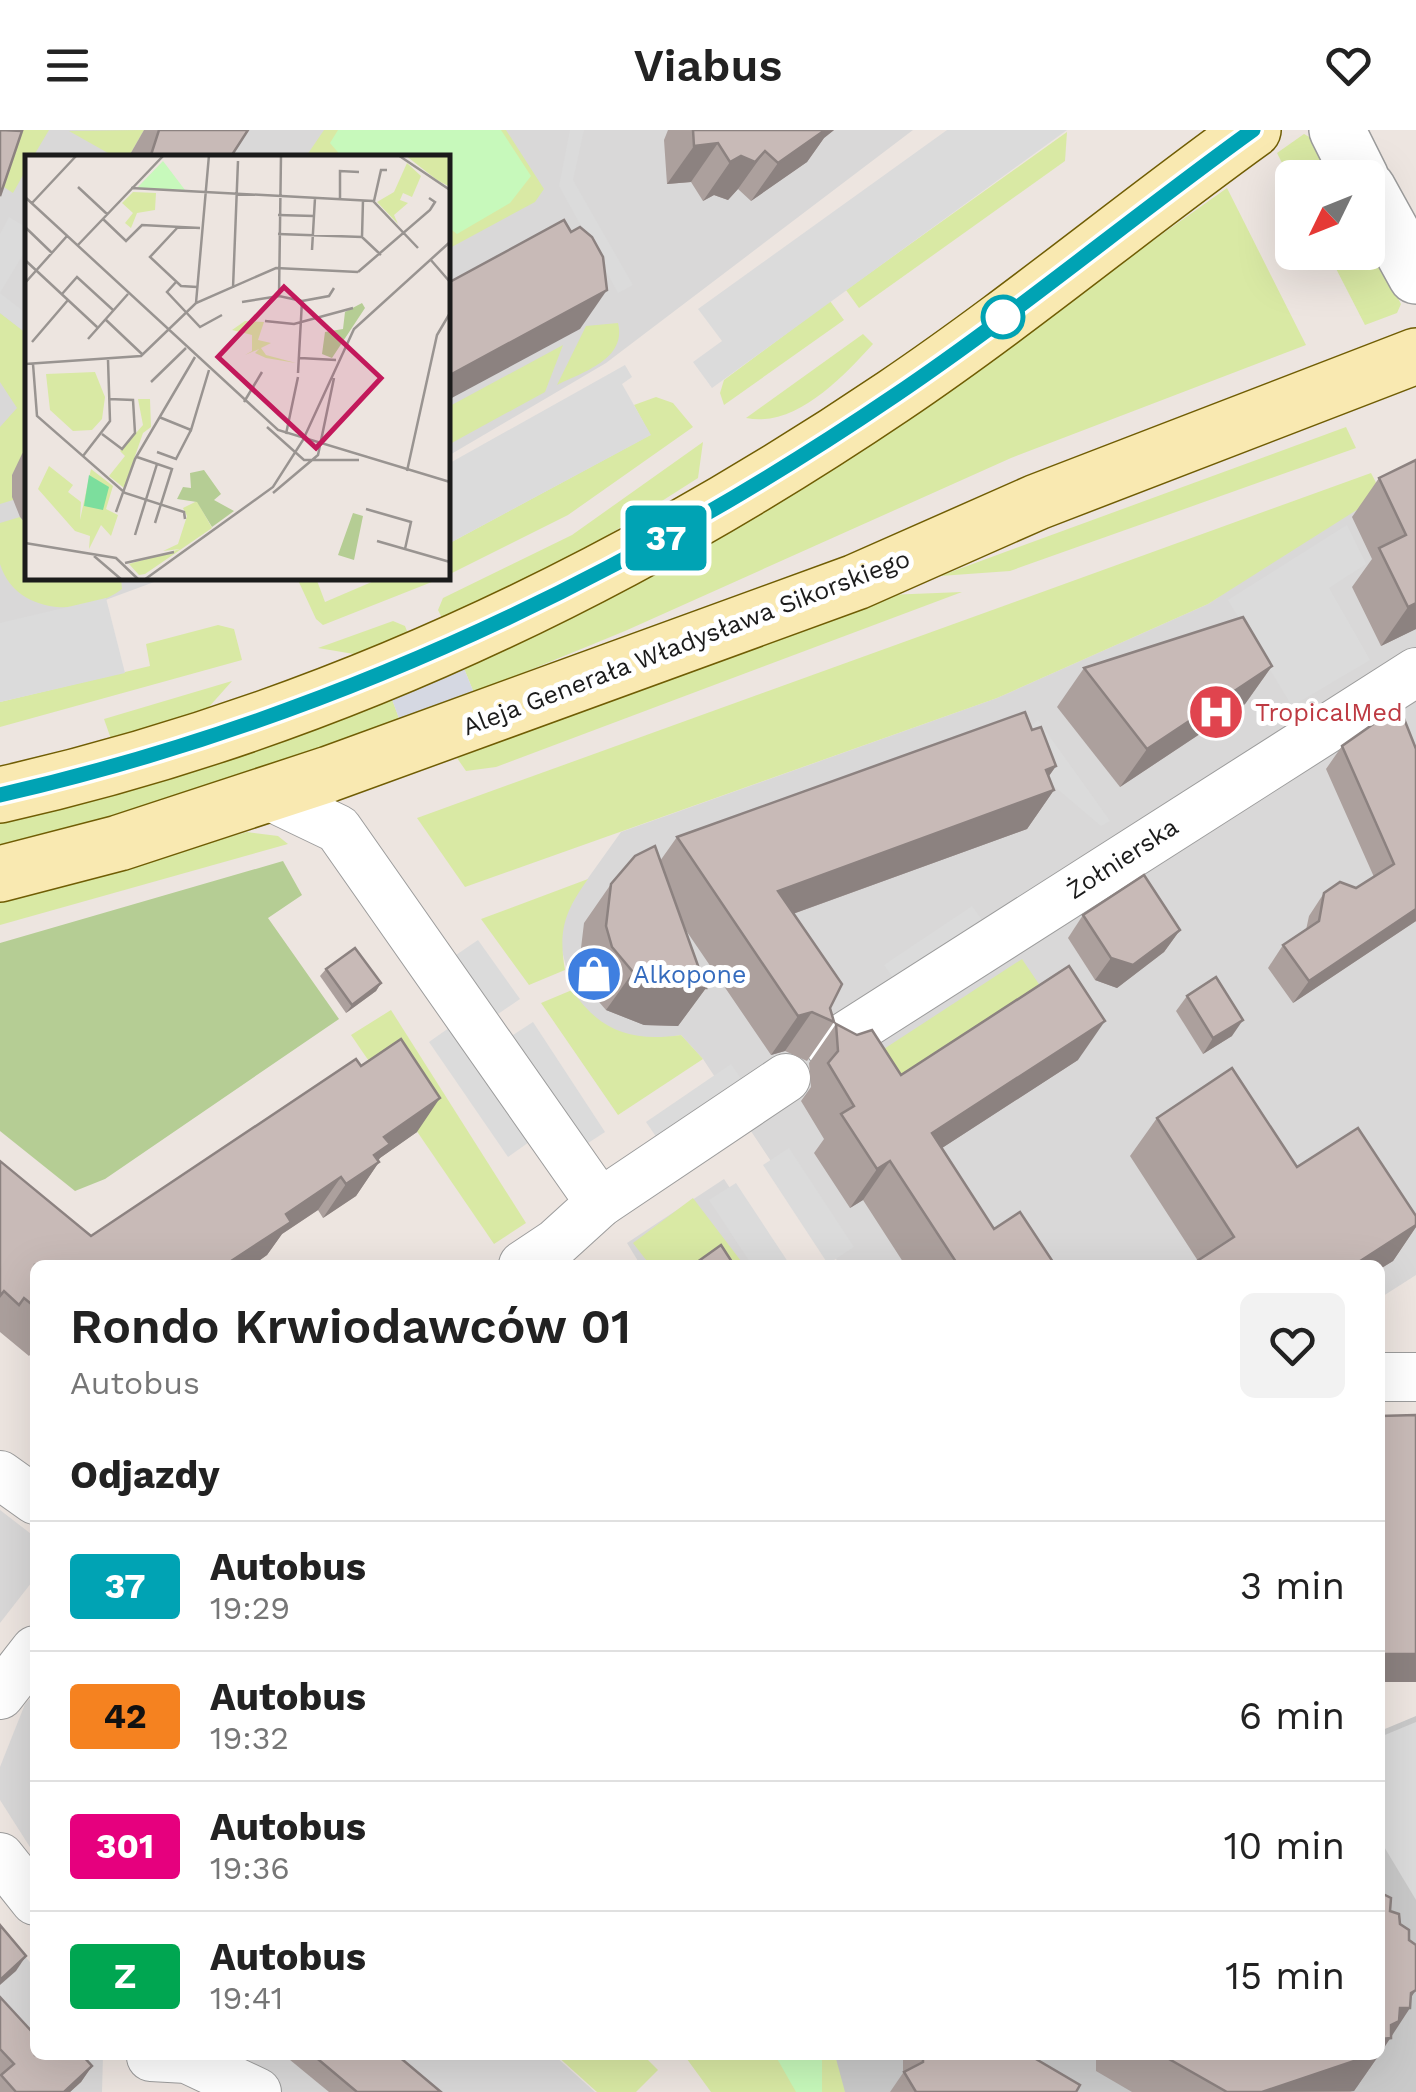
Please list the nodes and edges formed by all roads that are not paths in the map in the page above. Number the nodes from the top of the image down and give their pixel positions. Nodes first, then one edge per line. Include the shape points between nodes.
1 (1253, 130) edge
2 (1337, 130) edge
3 (1352, 160) edge
4 (1385, 220) edge
5 (1416, 276) edge
6 (1416, 356) edge
7 (1416, 672) edge
8 (361, 762) junction
9 (0, 795) edge
10 (267, 795) junction
11 (338, 829) junction
12 (0, 874) edge
13 (830, 1046) edge
14 (786, 1078) dead end
15 (600, 1204) junction
16 (530, 1260) edge
17 (1385, 1377) edge
18 (1416, 1377) edge
19 (0, 1475) edge
20 (30, 1496) edge
21 (30, 1656) edge
22 (0, 1695) edge
23 (0, 1856) edge
24 (30, 1895) edge
25 (181, 2060) edge
26 (192, 2060) edge
27 (151, 2068) edge
28 (257, 2092) edge

1 - 9 main road via 894,396 593,578 346,689 188,744
2 - 3 street
4 - 5 street
6 - 8 main road, Aleja Generała Władysława Sikorskiego via 1037,502 856,582
7 - 13 street, Żołnierska
8 - 10 main road, Aleja Generała Władysława Sikorskiego
8 - 11 street
10 - 11 street
10 - 12 main road, Aleja Generała Władysława Sikorskiego
11 - 15 street
14 - 15 street
15 - 16 street
17 - 18 street
19 - 20 street
21 - 22 street
23 - 24 street
25 - 27 street
26 - 28 street

